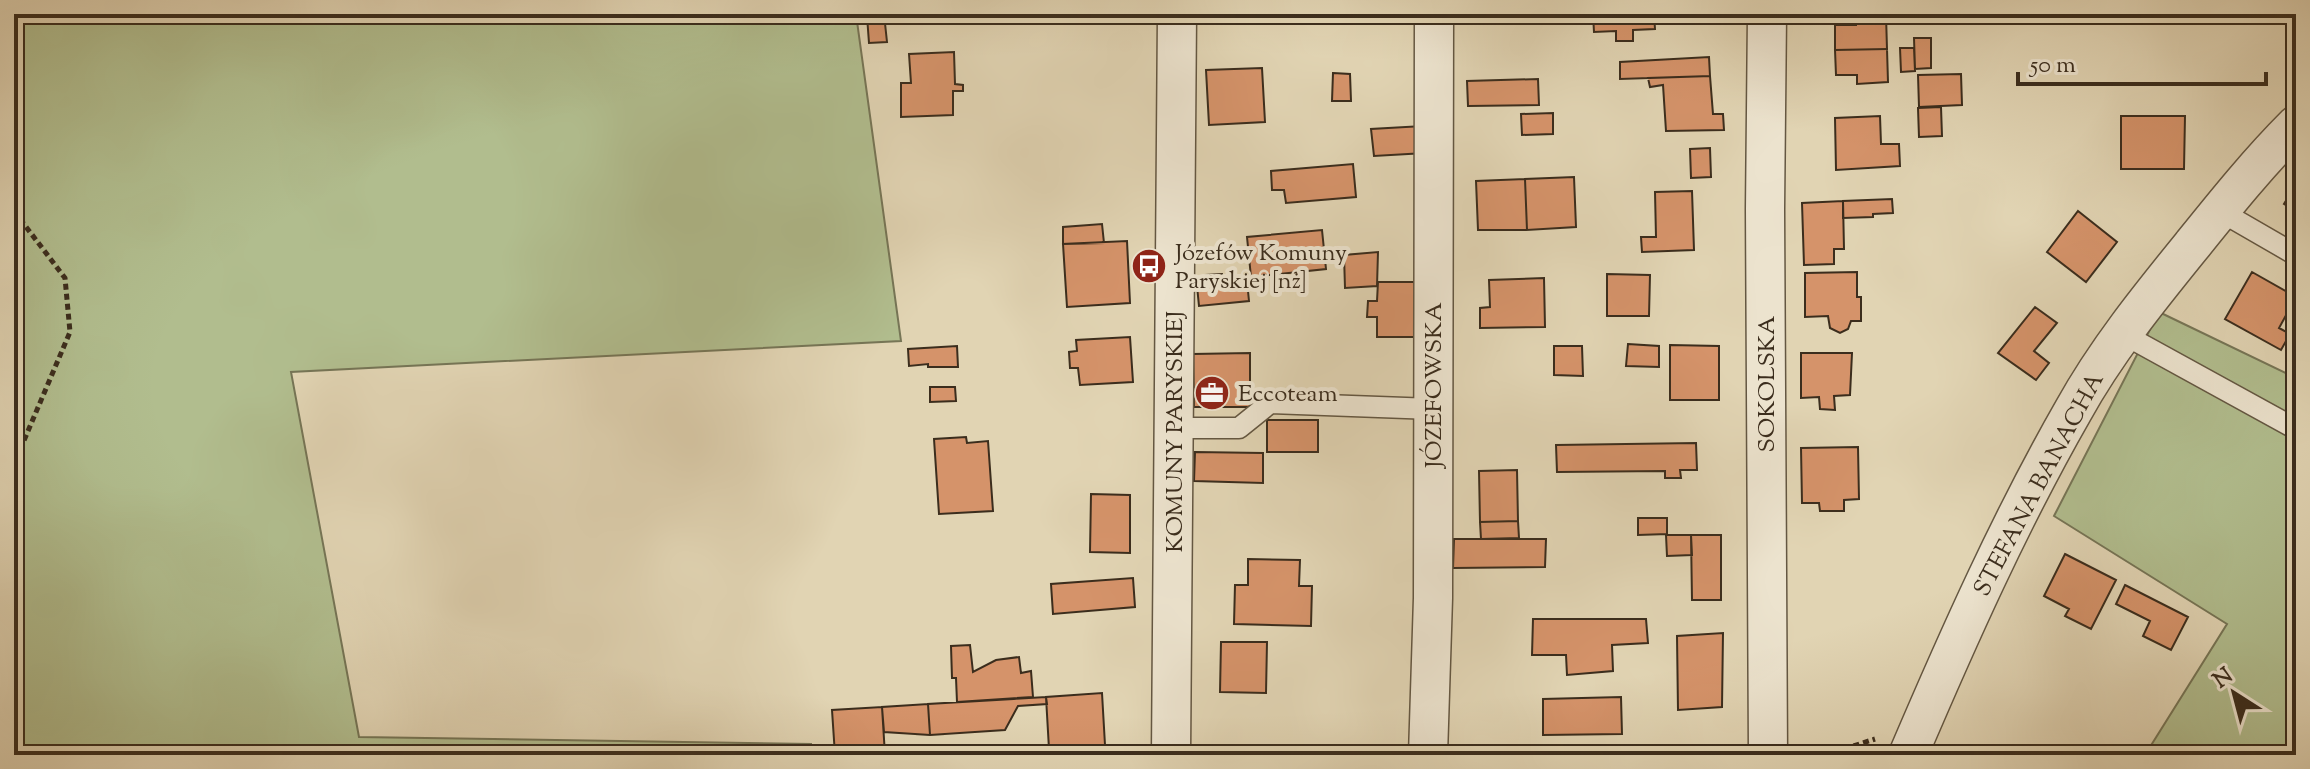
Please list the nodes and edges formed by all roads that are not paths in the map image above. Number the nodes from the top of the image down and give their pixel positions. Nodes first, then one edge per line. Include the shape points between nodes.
1 (1177, 14) edge
2 (1434, 14) edge
3 (1767, 14) edge
4 (2296, 125) edge
5 (2222, 209) junction
6 (2296, 255) edge
7 (2123, 334) junction
8 (1433, 409) junction
9 (1175, 428) junction
10 (2296, 429) edge
11 (1171, 755) edge
12 (1428, 755) edge
13 (1768, 755) edge
14 (1908, 755) edge

1 - 9 street, KOMUNY PARYSKIEJ
2 - 8 street, JÓZEFOWSKA
3 - 13 street, SOKOLSKA
4 - 5 street, STEFANA BANACHA
5 - 6 lane
5 - 7 street, STEFANA BANACHA
7 - 10 lane
7 - 14 street, STEFANA BANACHA via 2074,409 2006,538
8 - 9 lane via 1270,403 1239,428
8 - 12 street, JÓZEFOWSKA
9 - 11 street, KOMUNY PARYSKIEJ

